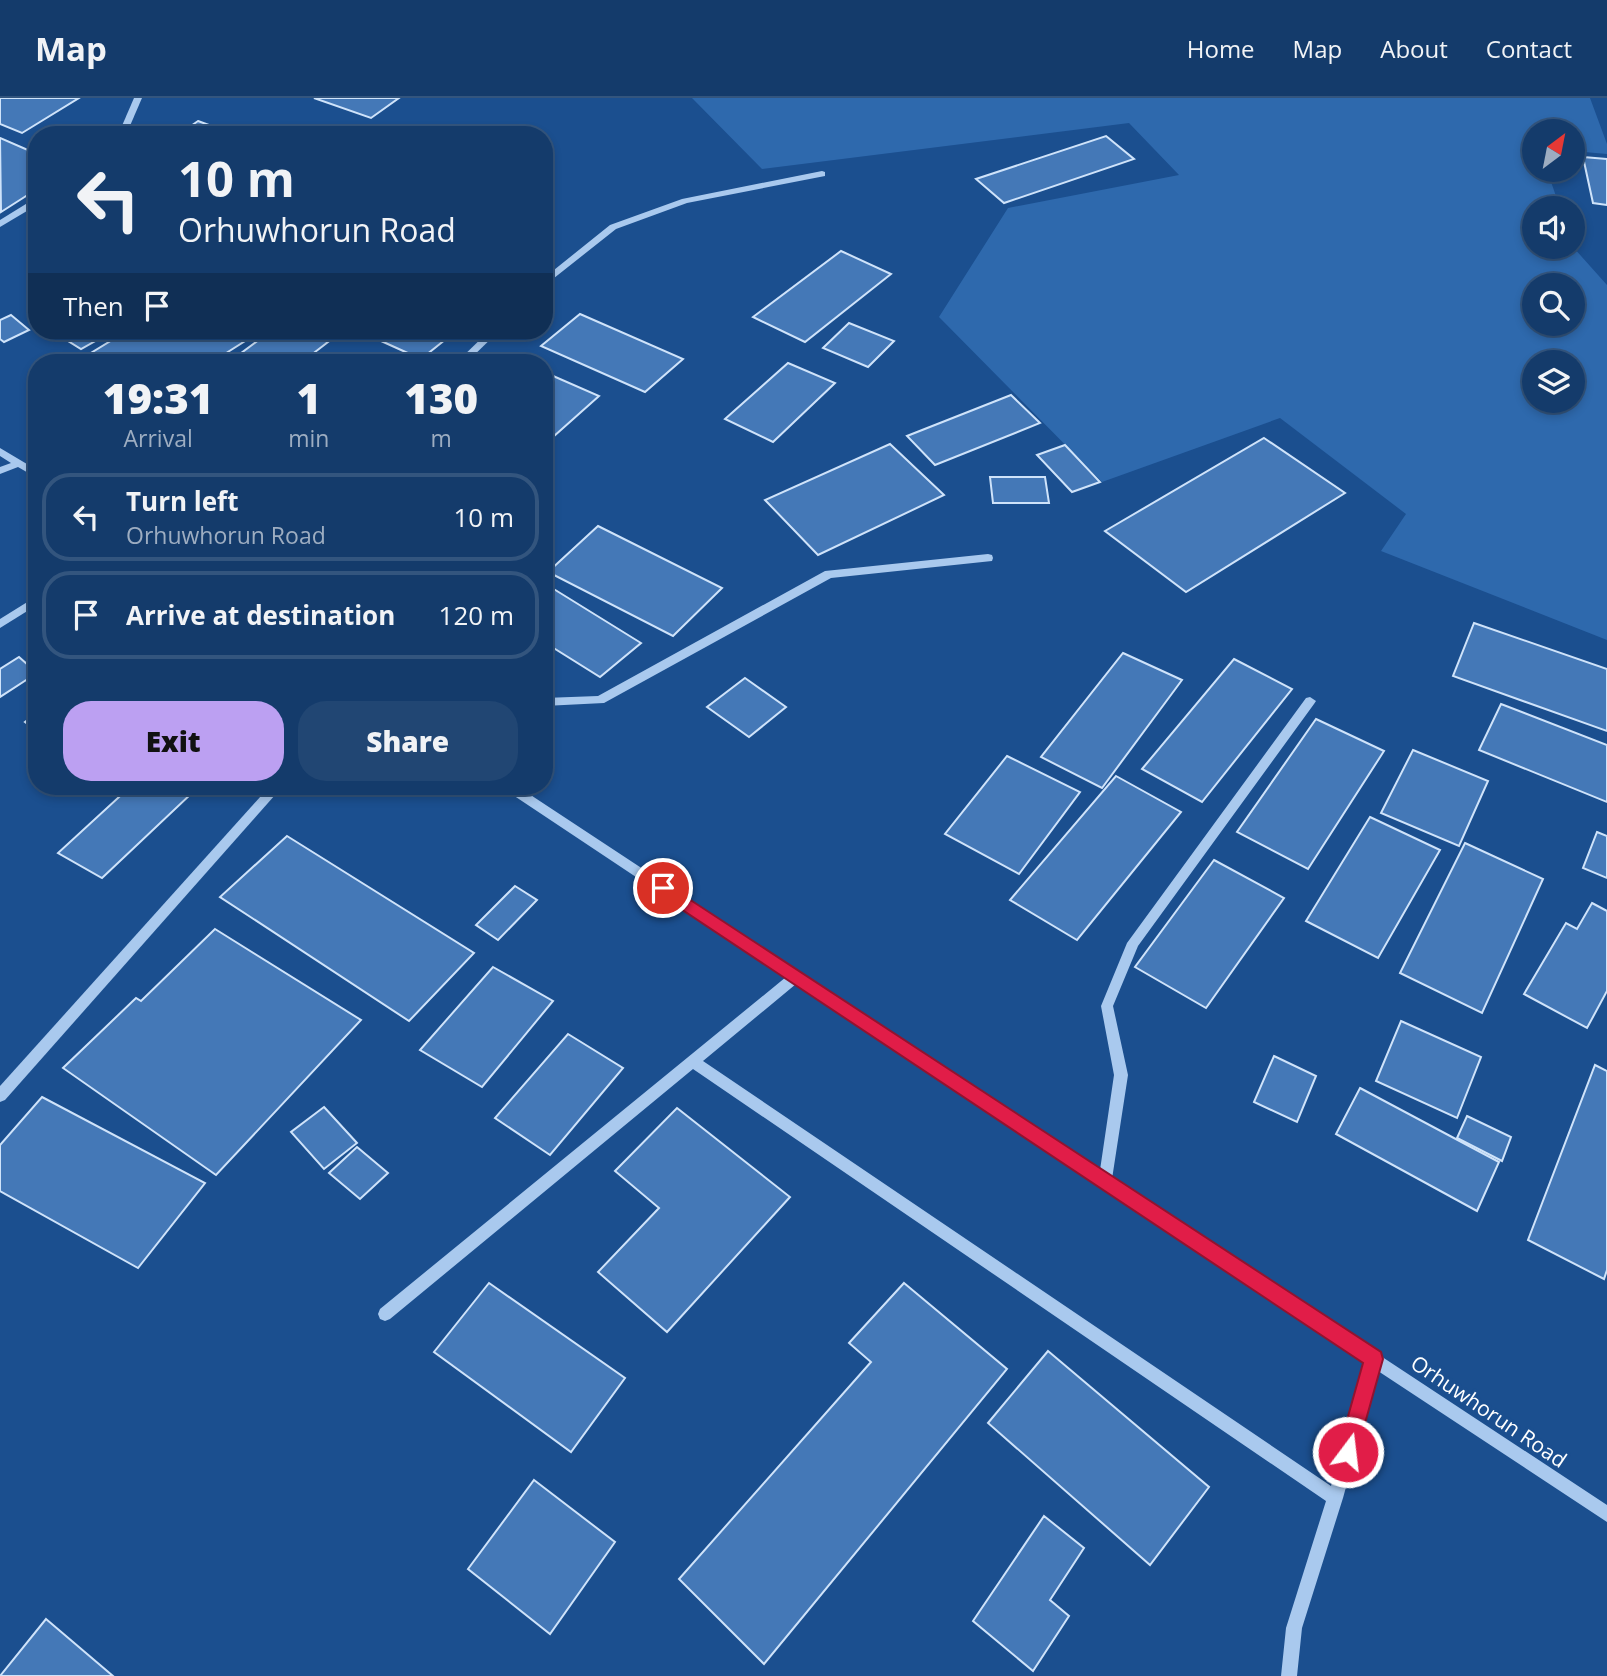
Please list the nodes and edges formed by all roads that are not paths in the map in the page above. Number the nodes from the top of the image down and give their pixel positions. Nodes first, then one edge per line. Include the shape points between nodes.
1 (138, 98) edge
2 (126, 126) edge
3 (822, 174) dead end
4 (28, 207) edge
5 (0, 224) edge
6 (553, 276) edge
7 (485, 340) edge
8 (470, 354) edge
9 (0, 451) edge
10 (19, 463) junction
11 (28, 469) edge
12 (0, 471) edge
13 (988, 558) dead end
14 (28, 606) edge
15 (0, 624) edge
16 (1310, 701) dead end
17 (553, 702) edge
18 (268, 795) edge
19 (522, 795) edge
20 (796, 976) junction
21 (692, 1061) junction
22 (0, 1096) edge
23 (1105, 1181) junction
24 (385, 1314) dead end
25 (1374, 1359) junction
26 (1335, 1498) junction
27 (1607, 1514) edge
28 (1289, 1676) edge

1 - 2 street
3 - 6 street via 685,201 613,227
4 - 5 street
7 - 8 street
9 - 10 street
10 - 11 street
10 - 12 street
13 - 17 street via 829,574 600,699
14 - 15 street
16 - 23 street via 1133,943 1107,1006 1121,1075
18 - 22 street
19 - 20 street, Orhuwhorun Road
20 - 21 street
20 - 23 street, Orhuwhorun Road
21 - 24 street
21 - 26 street
23 - 25 street, Orhuwhorun Road
25 - 26 street
25 - 27 street, Orhuwhorun Road
26 - 28 street via 1294,1628

